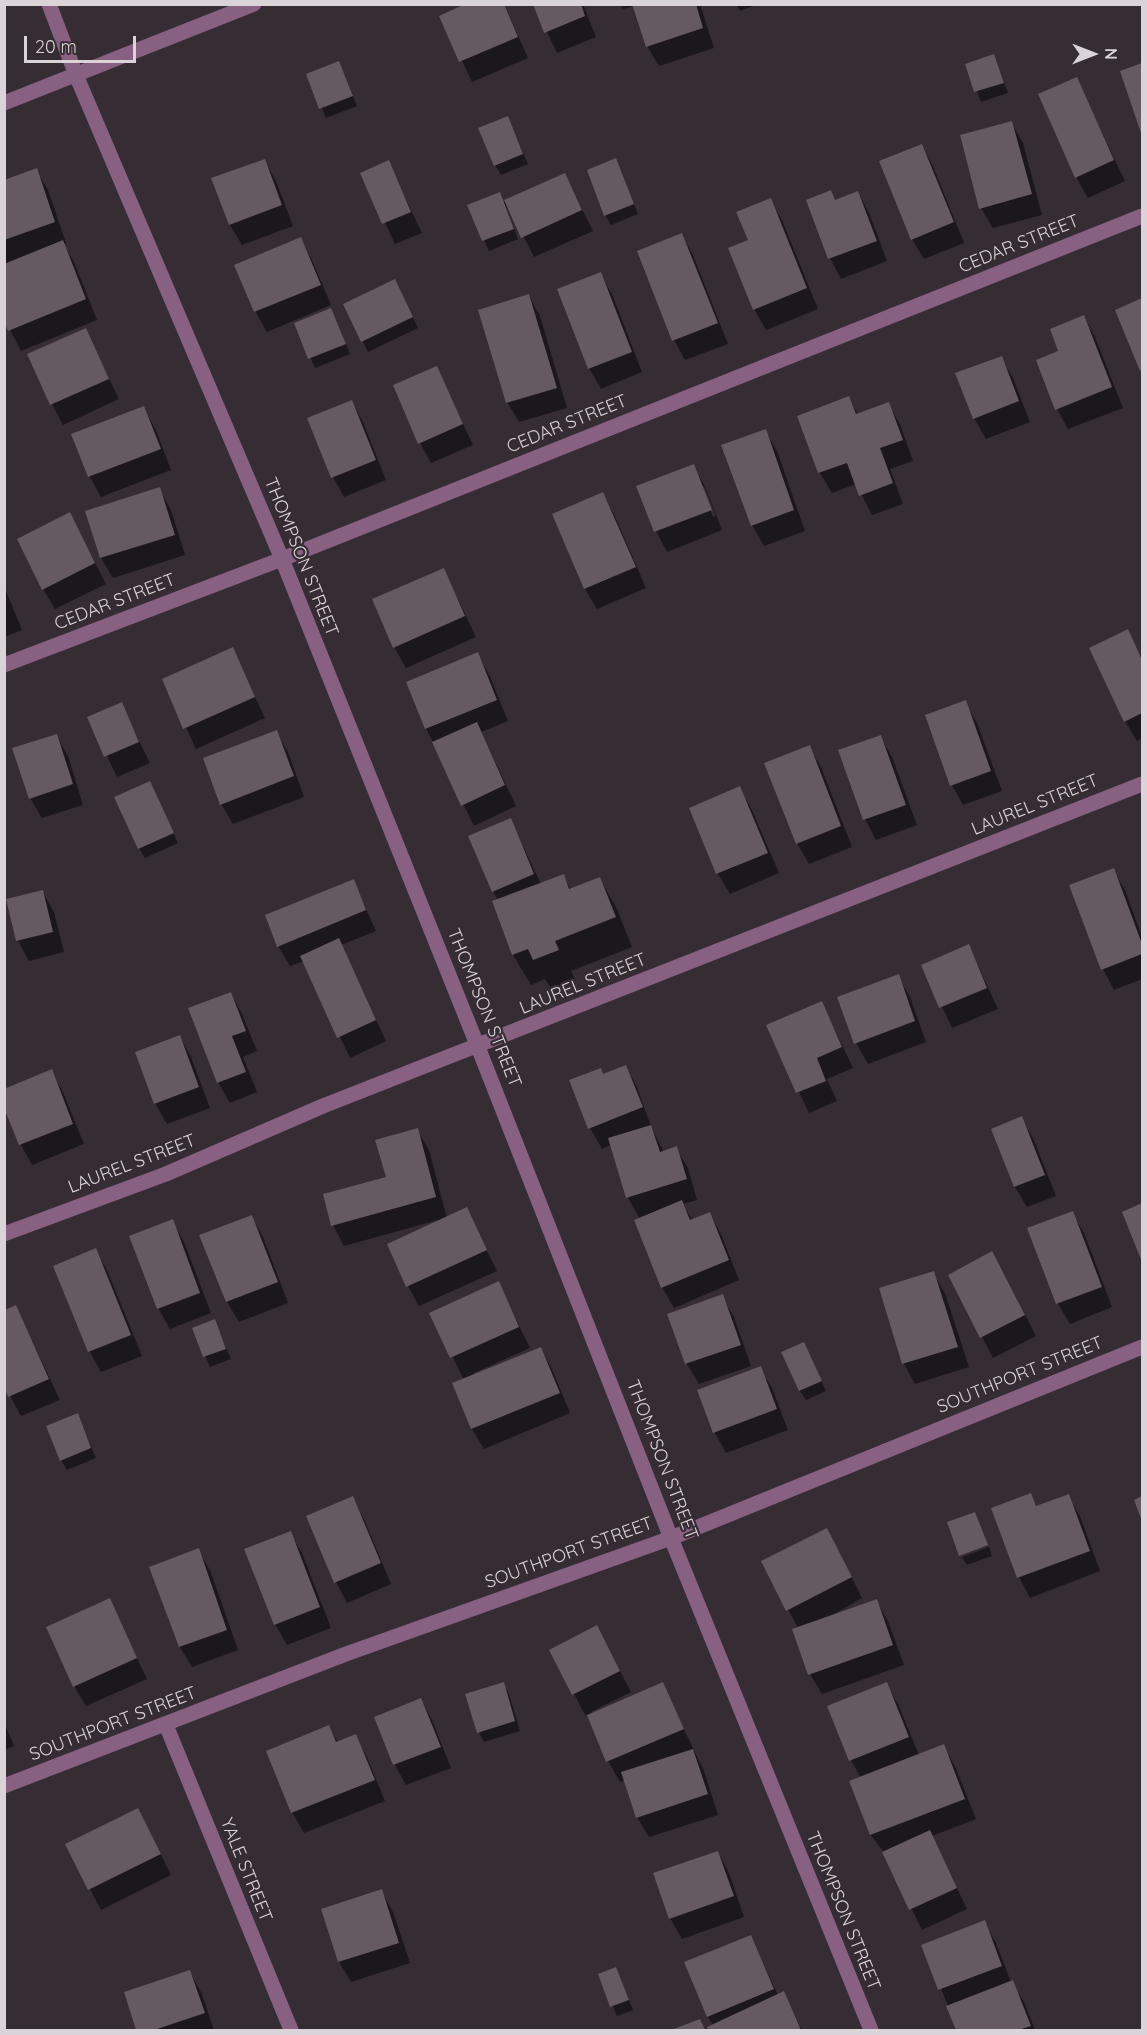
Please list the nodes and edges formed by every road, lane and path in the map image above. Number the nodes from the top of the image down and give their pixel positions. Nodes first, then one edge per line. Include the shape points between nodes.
1 (49, 4) edge
2 (254, 4) edge
3 (76, 75) junction
4 (4, 103) edge
5 (1143, 216) edge
6 (282, 559) junction
7 (4, 665) edge
8 (1143, 784) edge
9 (478, 1047) junction
10 (4, 1234) edge
11 (1143, 1347) edge
12 (671, 1538) junction
13 (166, 1725) junction
14 (4, 1786) edge
15 (291, 2031) edge
16 (871, 2031) edge

1 - 3 street, THOMPSON STREET
2 - 3 street
3 - 4 street
3 - 6 street, THOMPSON STREET
5 - 6 street, CEDAR STREET
6 - 7 street, CEDAR STREET
6 - 9 street, THOMPSON STREET
8 - 9 street, LAUREL STREET
9 - 10 street, LAUREL STREET via 322,1106 166,1174
9 - 12 street, THOMPSON STREET
11 - 12 street, SOUTHPORT STREET
12 - 13 street, SOUTHPORT STREET via 346,1654
12 - 16 street, THOMPSON STREET
13 - 14 street, SOUTHPORT STREET
13 - 15 street, YALE STREET

